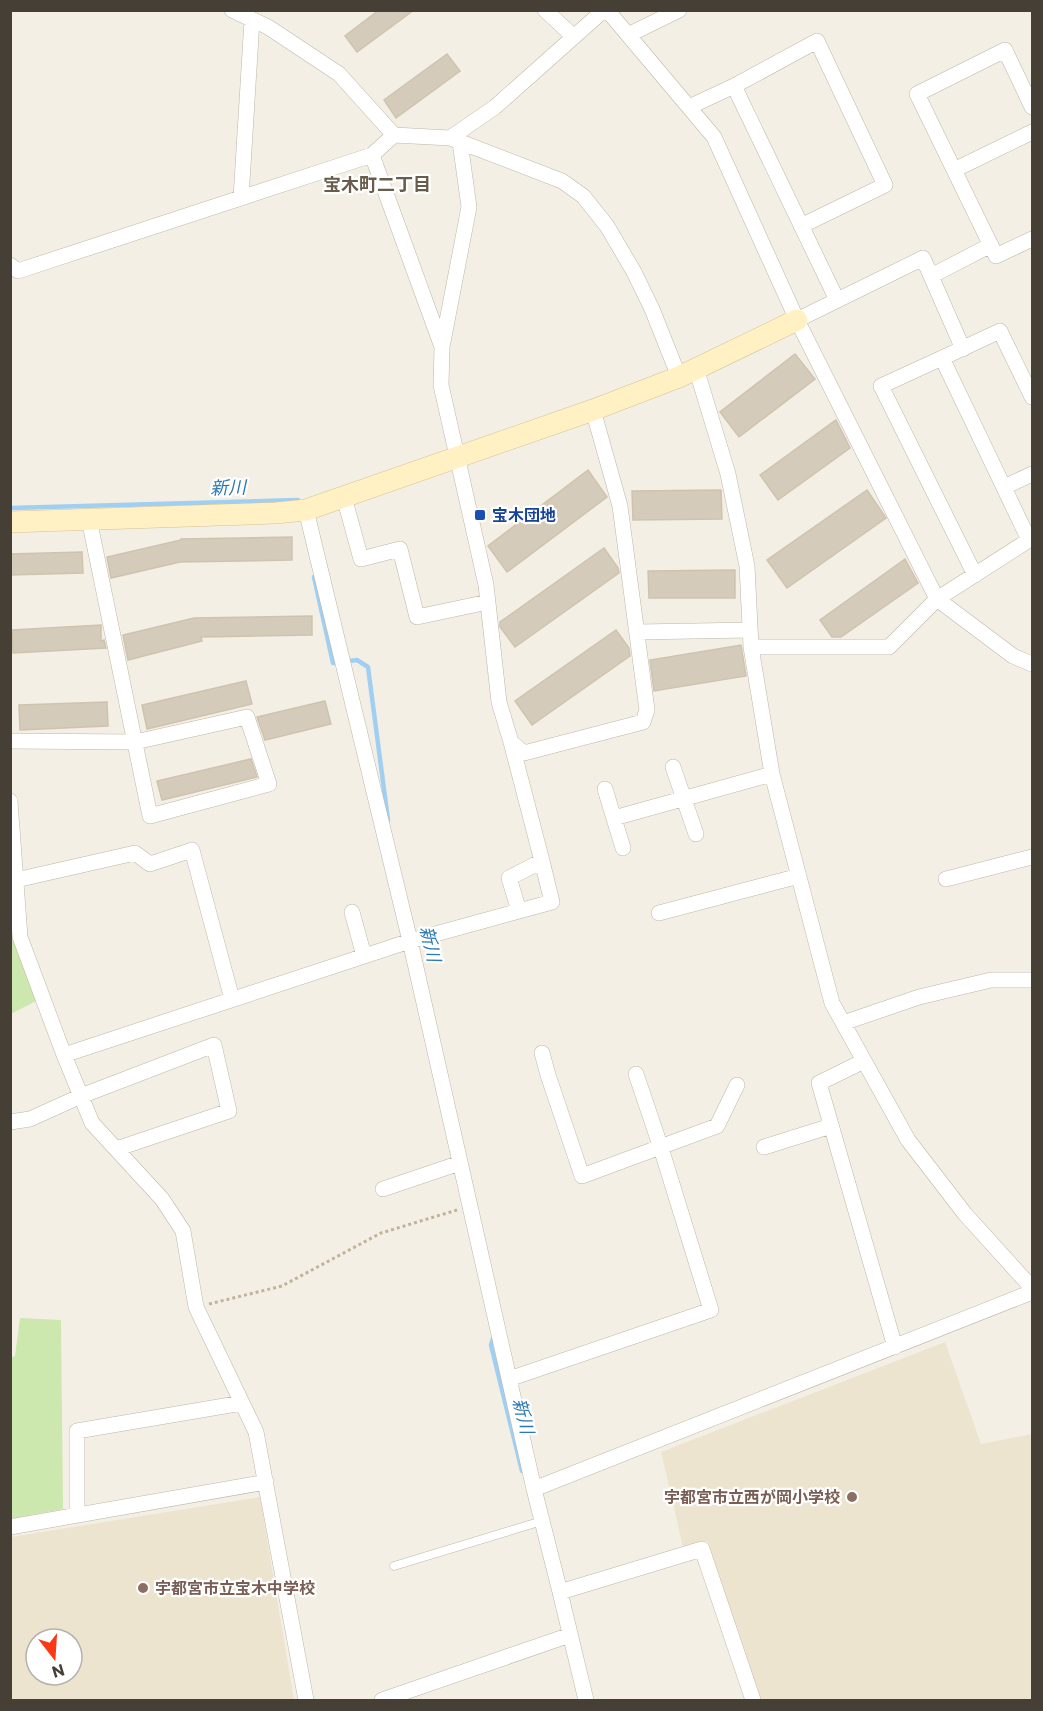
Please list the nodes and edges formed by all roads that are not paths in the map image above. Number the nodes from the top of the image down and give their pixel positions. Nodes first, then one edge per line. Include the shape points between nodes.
1 (232, 10) edge
2 (544, 10) edge
3 (605, 10) edge
4 (679, 10) edge
5 (252, 20) junction
6 (628, 35) junction
7 (574, 37) junction
8 (734, 86) junction
9 (688, 107) junction
10 (1032, 107) edge
11 (1032, 132) edge
12 (394, 135) junction
13 (455, 140) junction
14 (372, 155) junction
15 (954, 170) junction
16 (242, 198) junction
17 (801, 226) junction
18 (1032, 239) edge
19 (991, 245) junction
20 (10, 265) edge
21 (931, 276) junction
22 (837, 300) junction
23 (797, 320) junction
24 (442, 347) junction
25 (963, 348) junction
26 (942, 358) junction
27 (687, 373) junction
28 (1031, 392) edge
29 (593, 410) junction
30 (458, 457) junction
31 (1032, 474) edge
32 (1004, 487) junction
33 (344, 497) junction
34 (306, 510) junction
35 (89, 519) junction
36 (10, 522) edge
37 (975, 575) junction
38 (938, 599) junction
39 (488, 602) junction
40 (750, 630) junction
41 (638, 632) junction
42 (751, 647) junction
43 (1032, 664) edge
44 (10, 741) edge
45 (135, 742) junction
46 (511, 742) junction
47 (673, 767) dead end
48 (772, 774) junction
49 (605, 789) dead end
50 (683, 798) junction
51 (10, 801) edge
52 (614, 818) junction
53 (696, 834) dead end
54 (623, 848) dead end
55 (1032, 857) edge
56 (542, 861) junction
57 (799, 876) junction
58 (946, 879) dead end
59 (16, 880) junction
60 (519, 911) junction
61 (352, 912) dead end
62 (659, 913) dead end
63 (15, 931) edge
64 (410, 941) junction
65 (364, 956) junction
66 (1032, 980) edge
67 (232, 999) junction
68 (843, 1023) junction
69 (542, 1053) dead end
70 (64, 1055) junction
71 (864, 1061) junction
72 (636, 1074) dead end
73 (737, 1085) dead end
74 (81, 1096) junction
75 (10, 1122) edge
76 (831, 1126) junction
77 (764, 1147) dead end
78 (661, 1148) junction
79 (116, 1149) junction
80 (460, 1163) junction
81 (383, 1189) dead end
82 (1032, 1290) edge
83 (895, 1347) junction
84 (509, 1379) junction
85 (242, 1403) junction
86 (266, 1482) junction
87 (534, 1489) junction
88 (77, 1515) junction
89 (542, 1521) junction
90 (10, 1527) edge
91 (394, 1566) dead end
92 (560, 1592) junction
93 (570, 1635) junction
94 (306, 1701) edge
95 (382, 1701) edge
96 (586, 1701) edge
97 (753, 1701) edge

1 - 5 street
2 - 7 street
3 - 6 street
3 - 7 street
4 - 6 street
5 - 12 street via 339,74
5 - 16 street
6 - 9 street
7 - 13 street
8 - 9 street
8 - 17 street
8 - 17 street via 817,41 885,185
9 - 23 street via 714,137
10 - 15 street via 1005,50 917,94
11 - 15 street
12 - 13 street
12 - 14 street
13 - 24 street via 470,207
13 - 27 street via 562,181 583,196 607,226
14 - 16 street
14 - 24 street
15 - 19 street
16 - 20 street via 18,271
17 - 22 street
18 - 19 street via 996,256
19 - 21 street
21 - 22 street via 922,258
21 - 25 street
22 - 23 street
23 - 27 street
23 - 38 street
24 - 30 street via 441,385
25 - 26 street
25 - 28 street via 1000,331
26 - 32 street
26 - 37 street via 881,386
27 - 29 street
27 - 40 street via 728,474 747,566
29 - 30 street
29 - 41 street via 620,506
30 - 33 street
30 - 39 street
31 - 32 street
32 - 37 street via 1029,540
33 - 34 street
33 - 39 street via 361,559 400,549 417,617
34 - 35 street
34 - 64 street
35 - 36 street
35 - 45 street
37 - 38 street
38 - 42 street via 889,647
38 - 43 street via 1013,656
39 - 46 street via 499,702
40 - 41 street
40 - 42 street
41 - 46 street via 647,710 643,722 524,753
42 - 48 street
44 - 45 street
45 - 45 street via 150,816 269,784 247,717
46 - 56 street
47 - 50 street
48 - 50 street
48 - 57 street
49 - 52 street
50 - 52 street
50 - 53 street
51 - 59 street
52 - 54 street
55 - 58 street
56 - 60 street via 509,879
56 - 60 street via 552,902
57 - 62 street
57 - 68 street via 832,1003
59 - 63 street
59 - 67 street via 135,854 150,864 192,850
60 - 64 street
61 - 65 street
63 - 70 street
64 - 65 street
64 - 80 street
65 - 67 street
66 - 68 street via 992,980 919,997
67 - 70 street
68 - 71 street
69 - 78 street via 582,1176
70 - 74 street
71 - 76 street via 819,1083
71 - 82 street via 908,1140 965,1214
72 - 78 street
73 - 78 street via 717,1126
74 - 75 street via 30,1119
74 - 79 street via 92,1123
74 - 79 street via 214,1045 229,1112
76 - 77 street
76 - 83 street
78 - 84 street via 711,1310
79 - 85 street via 162,1199 183,1231 196,1307
80 - 81 street
80 - 84 street
82 - 83 street
83 - 87 street
84 - 87 street
85 - 86 street via 256,1432
85 - 88 street via 77,1431
86 - 88 street
86 - 94 street
87 - 89 street
88 - 90 street
89 - 91 lane
89 - 92 street
92 - 93 street
92 - 97 street via 702,1550
93 - 95 street
93 - 96 street

